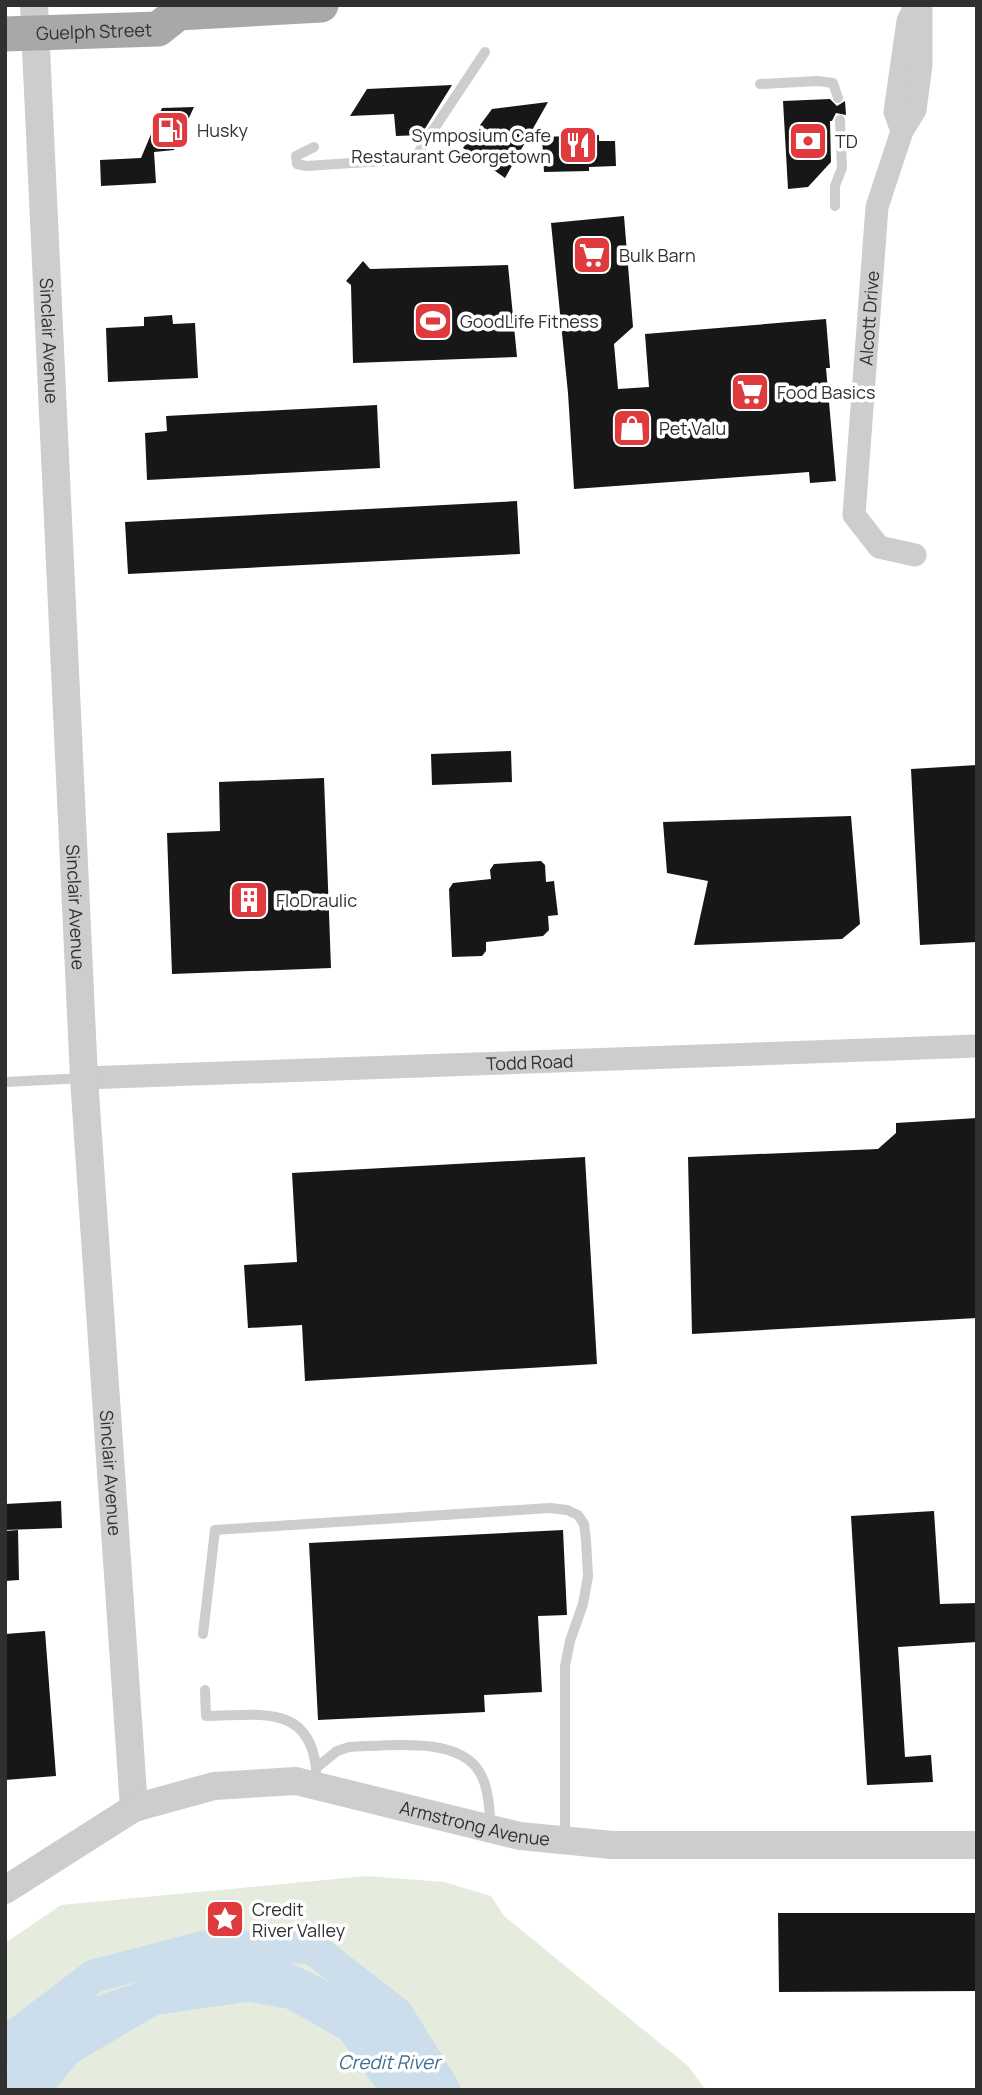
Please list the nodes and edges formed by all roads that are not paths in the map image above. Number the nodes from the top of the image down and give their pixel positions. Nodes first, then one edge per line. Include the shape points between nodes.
1 (321, 5) edge
2 (915, 5) edge
3 (921, 5) edge
4 (173, 9) edge
5 (25, 24) edge
6 (485, 51) dead end
7 (760, 84) dead end
8 (838, 99) dead end
9 (840, 120) dead end
10 (902, 131) junction
11 (314, 147) dead end
12 (835, 206) dead end
13 (915, 555) dead end
14 (977, 1046) edge
15 (84, 1078) junction
16 (5, 1082) edge
17 (203, 1634) dead end
18 (205, 1690) dead end
19 (316, 1777) junction
20 (134, 1808) junction
21 (492, 1829) junction
22 (565, 1840) junction
23 (977, 1845) edge
24 (5, 1890) edge

1 - 4 main road, Guelph Street
2 - 10 street, Alcott Drive via 908,21 895,112
3 - 10 street, Alcott Drive via 915,110
4 - 5 main road, Guelph Street via 158,29
5 - 15 street, Sinclair Avenue
6 - 11 lane via 414,159 297,164 296,156
7 - 8 lane via 833,83
9 - 12 lane via 842,168 835,186
10 - 13 street, Alcott Drive via 877,207 854,515 878,547
14 - 15 street, Todd Road
15 - 16 lane
15 - 20 street, Sinclair Avenue
17 - 22 lane via 215,1530 550,1508 578,1515 584,1524 588,1576 565,1666
18 - 19 lane via 206,1716 273,1716 295,1724 312,1744
19 - 20 street, Armstrong Avenue via 214,1786
19 - 21 street, Armstrong Avenue
19 - 21 lane via 337,1751 349,1747 425,1746 457,1752 481,1774
20 - 24 street, Armstrong Avenue
21 - 22 street, Armstrong Avenue
22 - 23 street, Armstrong Avenue via 625,1845

